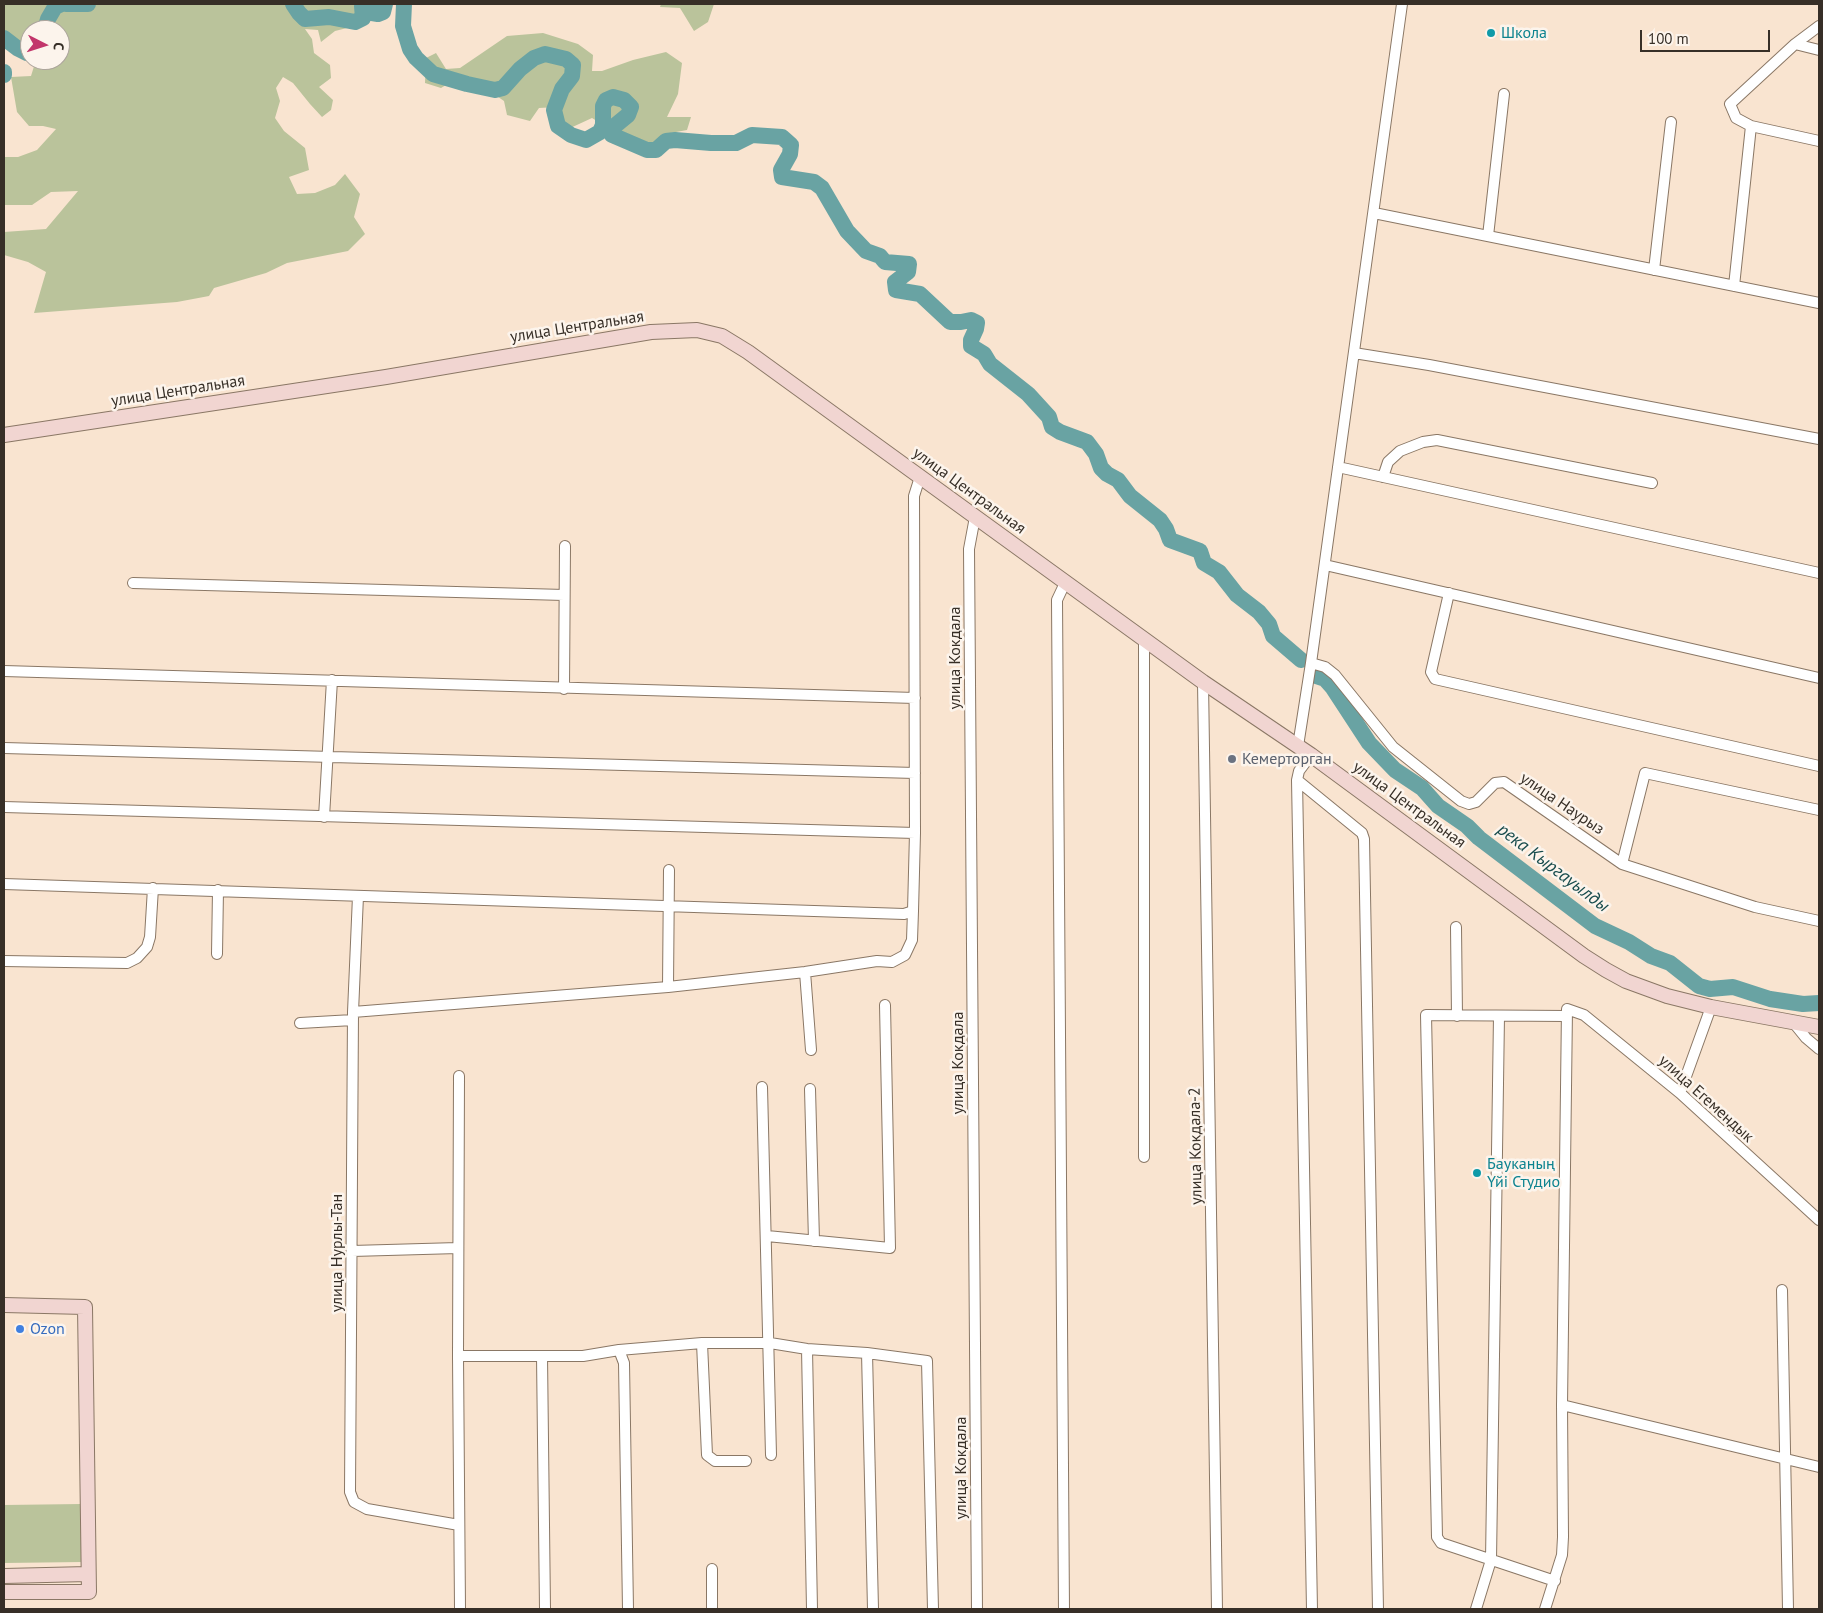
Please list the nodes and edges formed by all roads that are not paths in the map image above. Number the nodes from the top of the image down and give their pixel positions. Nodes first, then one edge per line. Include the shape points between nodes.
1 (1402, 4) edge
2 (1819, 26) edge
3 (1794, 44) junction
4 (1819, 50) edge
5 (1504, 94) dead end
6 (1671, 122) dead end
7 (1751, 126) junction
8 (1819, 141) edge
9 (1374, 213) junction
10 (1488, 236) junction
11 (1654, 270) junction
12 (1734, 286) junction
13 (1819, 303) edge
14 (1354, 353) junction
15 (4, 435) edge
16 (1819, 439) edge
17 (1338, 467) junction
18 (920, 477) junction
19 (1383, 477) junction
20 (1652, 483) dead end
21 (975, 517) junction
22 (565, 546) dead end
23 (1325, 565) junction
24 (1819, 573) edge
25 (133, 583) dead end
26 (1065, 583) junction
27 (1449, 593) junction
28 (564, 594) junction
29 (1144, 639) junction
30 (1311, 663) junction
31 (4, 671) edge
32 (1819, 678) edge
33 (332, 680) junction
34 (1203, 682) junction
35 (564, 689) junction
36 (915, 698) junction
37 (1298, 746) junction
38 (4, 748) edge
39 (1311, 755) junction
40 (328, 756) junction
41 (1819, 766) edge
42 (915, 774) junction
43 (1297, 780) junction
44 (4, 807) edge
45 (1819, 810) edge
46 (324, 817) junction
47 (915, 833) junction
48 (1622, 864) junction
49 (669, 870) dead end
50 (4, 884) edge
51 (153, 888) junction
52 (218, 890) junction
53 (358, 896) junction
54 (669, 906) junction
55 (913, 911) junction
56 (1819, 921) edge
57 (1456, 927) dead end
58 (217, 954) dead end
59 (4, 961) edge
60 (805, 972) junction
61 (668, 987) junction
62 (885, 1005) dead end
63 (1711, 1007) junction
64 (1566, 1013) junction
65 (353, 1016) junction
66 (1457, 1016) junction
67 (1499, 1016) junction
68 (1793, 1022) junction
69 (300, 1023) dead end
70 (1819, 1027) edge
71 (1819, 1049) edge
72 (811, 1050) dead end
73 (459, 1076) dead end
74 (762, 1087) dead end
75 (810, 1089) dead end
76 (1680, 1093) junction
77 (1144, 1156) dead end
78 (1819, 1220) edge
79 (766, 1236) junction
80 (814, 1240) junction
81 (458, 1248) junction
82 (352, 1251) junction
83 (1782, 1290) dead end
84 (4, 1305) edge
85 (702, 1343) junction
86 (770, 1343) junction
87 (807, 1349) junction
88 (619, 1350) junction
89 (867, 1353) junction
90 (458, 1356) junction
91 (542, 1356) junction
92 (1562, 1405) junction
93 (771, 1455) dead end
94 (1785, 1459) junction
95 (746, 1461) dead end
96 (1819, 1467) edge
97 (459, 1525) junction
98 (1491, 1560) junction
99 (712, 1569) dead end
100 (88, 1574) junction
101 (4, 1576) edge
102 (1555, 1581) junction
103 (4, 1592) edge
104 (460, 1609) edge
105 (545, 1609) edge
106 (628, 1609) edge
107 (712, 1609) edge
108 (812, 1609) edge
109 (873, 1609) edge
110 (933, 1609) edge
111 (977, 1609) edge
112 (1064, 1609) edge
113 (1217, 1609) edge
114 (1312, 1609) edge
115 (1378, 1609) edge
116 (1476, 1609) edge
117 (1545, 1609) edge
118 (1788, 1609) edge

1 - 9 street
2 - 3 street
3 - 4 street
3 - 7 street via 1730,104 1736,118
5 - 10 street
6 - 11 street
7 - 8 street
7 - 12 street
9 - 10 street
9 - 14 street
10 - 11 street
11 - 12 street
12 - 13 street
14 - 16 street
14 - 17 street
15 - 18 main road, улица Центральная via 386,377 652,332 697,330 722,336 748,352
17 - 19 street
17 - 23 street
18 - 21 main road, улица Центральная
18 - 36 street via 914,496
19 - 20 street via 1388,462 1400,451 1438,440
19 - 24 street
21 - 26 main road, улица Центральная
21 - 111 street, улица Кокдала via 969,558
22 - 28 street
23 - 27 street
23 - 30 street
25 - 28 street
26 - 29 main road, улица Центральная
26 - 112 street via 1058,600
27 - 32 street
27 - 41 street via 1431,672 1434,679
28 - 35 street
29 - 34 main road, улица Центральная
29 - 77 street
30 - 37 street
30 - 48 street, улица Наурыз via 1335,675 1393,747 1461,802 1476,802 1495,783 1504,782
31 - 33 street
33 - 35 street
33 - 40 street
34 - 37 main road, улица Центральная
34 - 113 street, улица Кокдала-2
35 - 36 street
36 - 42 street
37 - 39 main road, улица Центральная
38 - 40 street
39 - 43 street via 1299,771
39 - 63 main road, улица Центральная via 1606,970 1667,996
40 - 42 street
40 - 46 street
42 - 47 street
43 - 114 street
43 - 115 street via 1362,833 1364,839
44 - 46 street
45 - 48 street via 1645,773
46 - 47 street
47 - 55 street
48 - 56 street, улица Наурыз via 1754,907
49 - 54 street
50 - 51 street
51 - 52 street
51 - 59 street via 150,937 137,958 127,964
52 - 53 street
52 - 58 street
53 - 54 street
53 - 65 street, улица Нурлы-Тан
54 - 55 street via 904,914
54 - 61 street
55 - 60 street via 912,940 906,955 892,962 877,961
57 - 66 street
60 - 61 street
60 - 72 street
61 - 65 street
62 - 80 street via 890,1248
63 - 68 main road, улица Центральная
63 - 76 street
64 - 67 street
64 - 76 street, улица Егемендык via 1584,1015
64 - 92 street
65 - 69 street
65 - 82 street, улица Нурлы-Тан
66 - 67 street
66 - 98 street via 1426,1016 1438,1536 1441,1543
67 - 98 street
68 - 70 main road, улица Центральная
68 - 71 street
73 - 81 street
74 - 79 street
75 - 80 street
76 - 78 street, улица Егемендык
79 - 80 street
79 - 86 street
81 - 82 street
81 - 90 street
82 - 97 street, улица Нурлы-Тан via 350,1492 354,1502 367,1509
83 - 94 street
84 - 100 main road via 86,1307
85 - 86 street
85 - 88 street
85 - 95 street via 707,1455 715,1461
86 - 87 street
86 - 93 street
87 - 89 street
87 - 108 street
88 - 91 street via 583,1356
88 - 106 street via 624,1364
89 - 109 street
89 - 110 street via 927,1361
90 - 91 street
90 - 97 street
91 - 105 street
92 - 94 street
92 - 102 street via 1563,1537
94 - 96 street
94 - 118 street
97 - 104 street
98 - 102 street
98 - 116 street
99 - 107 street
100 - 101 main road
100 - 103 main road via 89,1592
102 - 117 street

